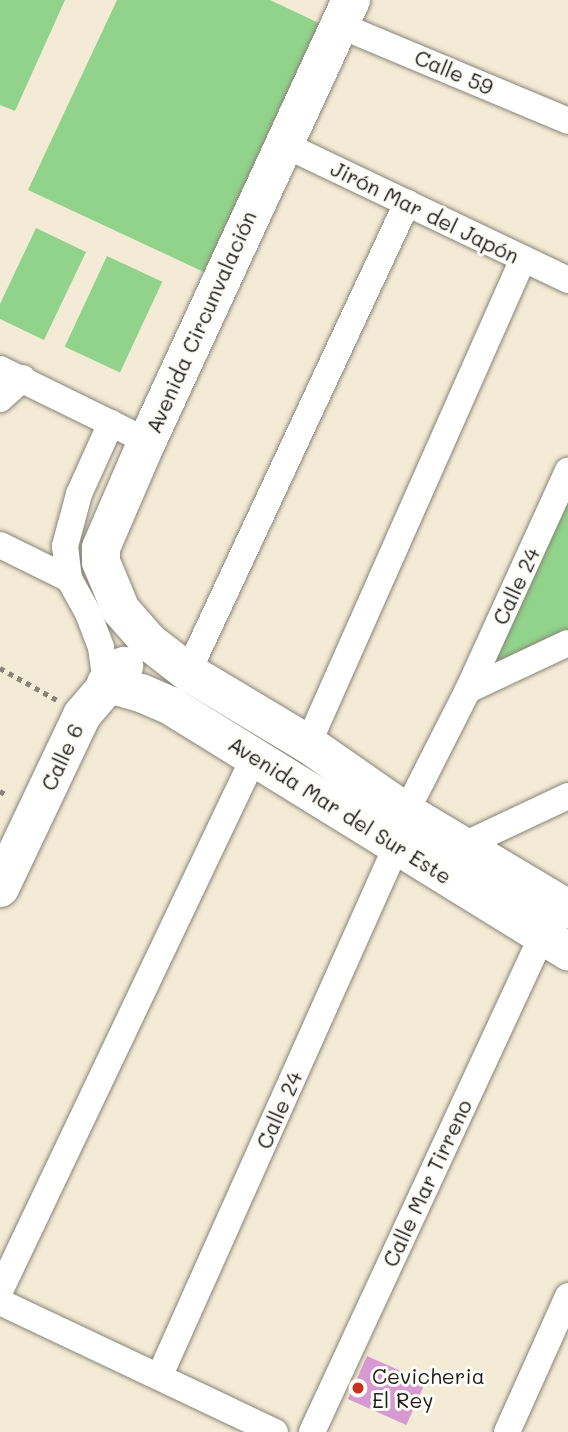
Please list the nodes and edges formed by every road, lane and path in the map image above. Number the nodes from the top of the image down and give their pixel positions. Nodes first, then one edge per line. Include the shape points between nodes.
1 (345, 13) edge
2 (568, 121) edge
3 (282, 144) junction
4 (407, 203) junction
5 (523, 259) junction
6 (568, 280) edge
7 (11, 373) edge
8 (0, 399) edge
9 (111, 423) junction
10 (147, 441) junction
11 (568, 471) edge
12 (0, 545) edge
13 (69, 579) junction
14 (149, 642) junction
15 (568, 643) edge
16 (0, 668) edge
17 (188, 672) junction
18 (106, 683) junction
19 (468, 690) junction
20 (58, 700) dead end
21 (308, 744) junction
22 (254, 757) junction
23 (0, 791) edge
24 (8, 796) dead end
25 (568, 796) edge
26 (402, 828) junction
27 (464, 845) junction
28 (0, 888) edge
29 (560, 931) edge
30 (0, 1290) edge
31 (568, 1296) edge
32 (0, 1302) edge
33 (160, 1375) junction
34 (275, 1432) edge
35 (312, 1432) edge
36 (507, 1432) edge

1 - 2 street, Calle 59
1 - 3 street, Avenida Circunvalación
3 - 4 street, Jirón Mar del Japón
3 - 10 street, Avenida Circunvalación
4 - 5 street, Jirón Mar del Japón
4 - 17 street
5 - 6 street, Jirón Mar del Japón
5 - 21 street
7 - 8 street
7 - 9 street
9 - 10 street
9 - 13 street via 79,494 65,546
10 - 14 street, Avenida Circunvalación via 101,548 101,562 121,610
11 - 19 street, Calle 24
12 - 13 street
13 - 18 street via 101,647
14 - 17 street, Avenida Mar del Sur Este
14 - 18 street, Calle 6
15 - 19 street
16 - 20 path
17 - 21 street, Avenida Mar del Sur Este
18 - 22 street, Avenida Mar del Sur Este via 172,706
18 - 28 street, Calle 6 via 82,715
19 - 26 street, Calle 24
21 - 26 street, Avenida Mar del Sur Este
22 - 26 street, Avenida Mar del Sur Este
22 - 30 street
23 - 24 path
25 - 27 street
26 - 27 street, Avenida Mar del Sur Este
26 - 29 street, Avenida Mar del Sur Este
26 - 33 street, Calle 24
27 - 29 street, Avenida Mar del Sur Este
29 - 35 street, Calle Mar Tirreno
31 - 36 street
32 - 33 street
33 - 34 street

